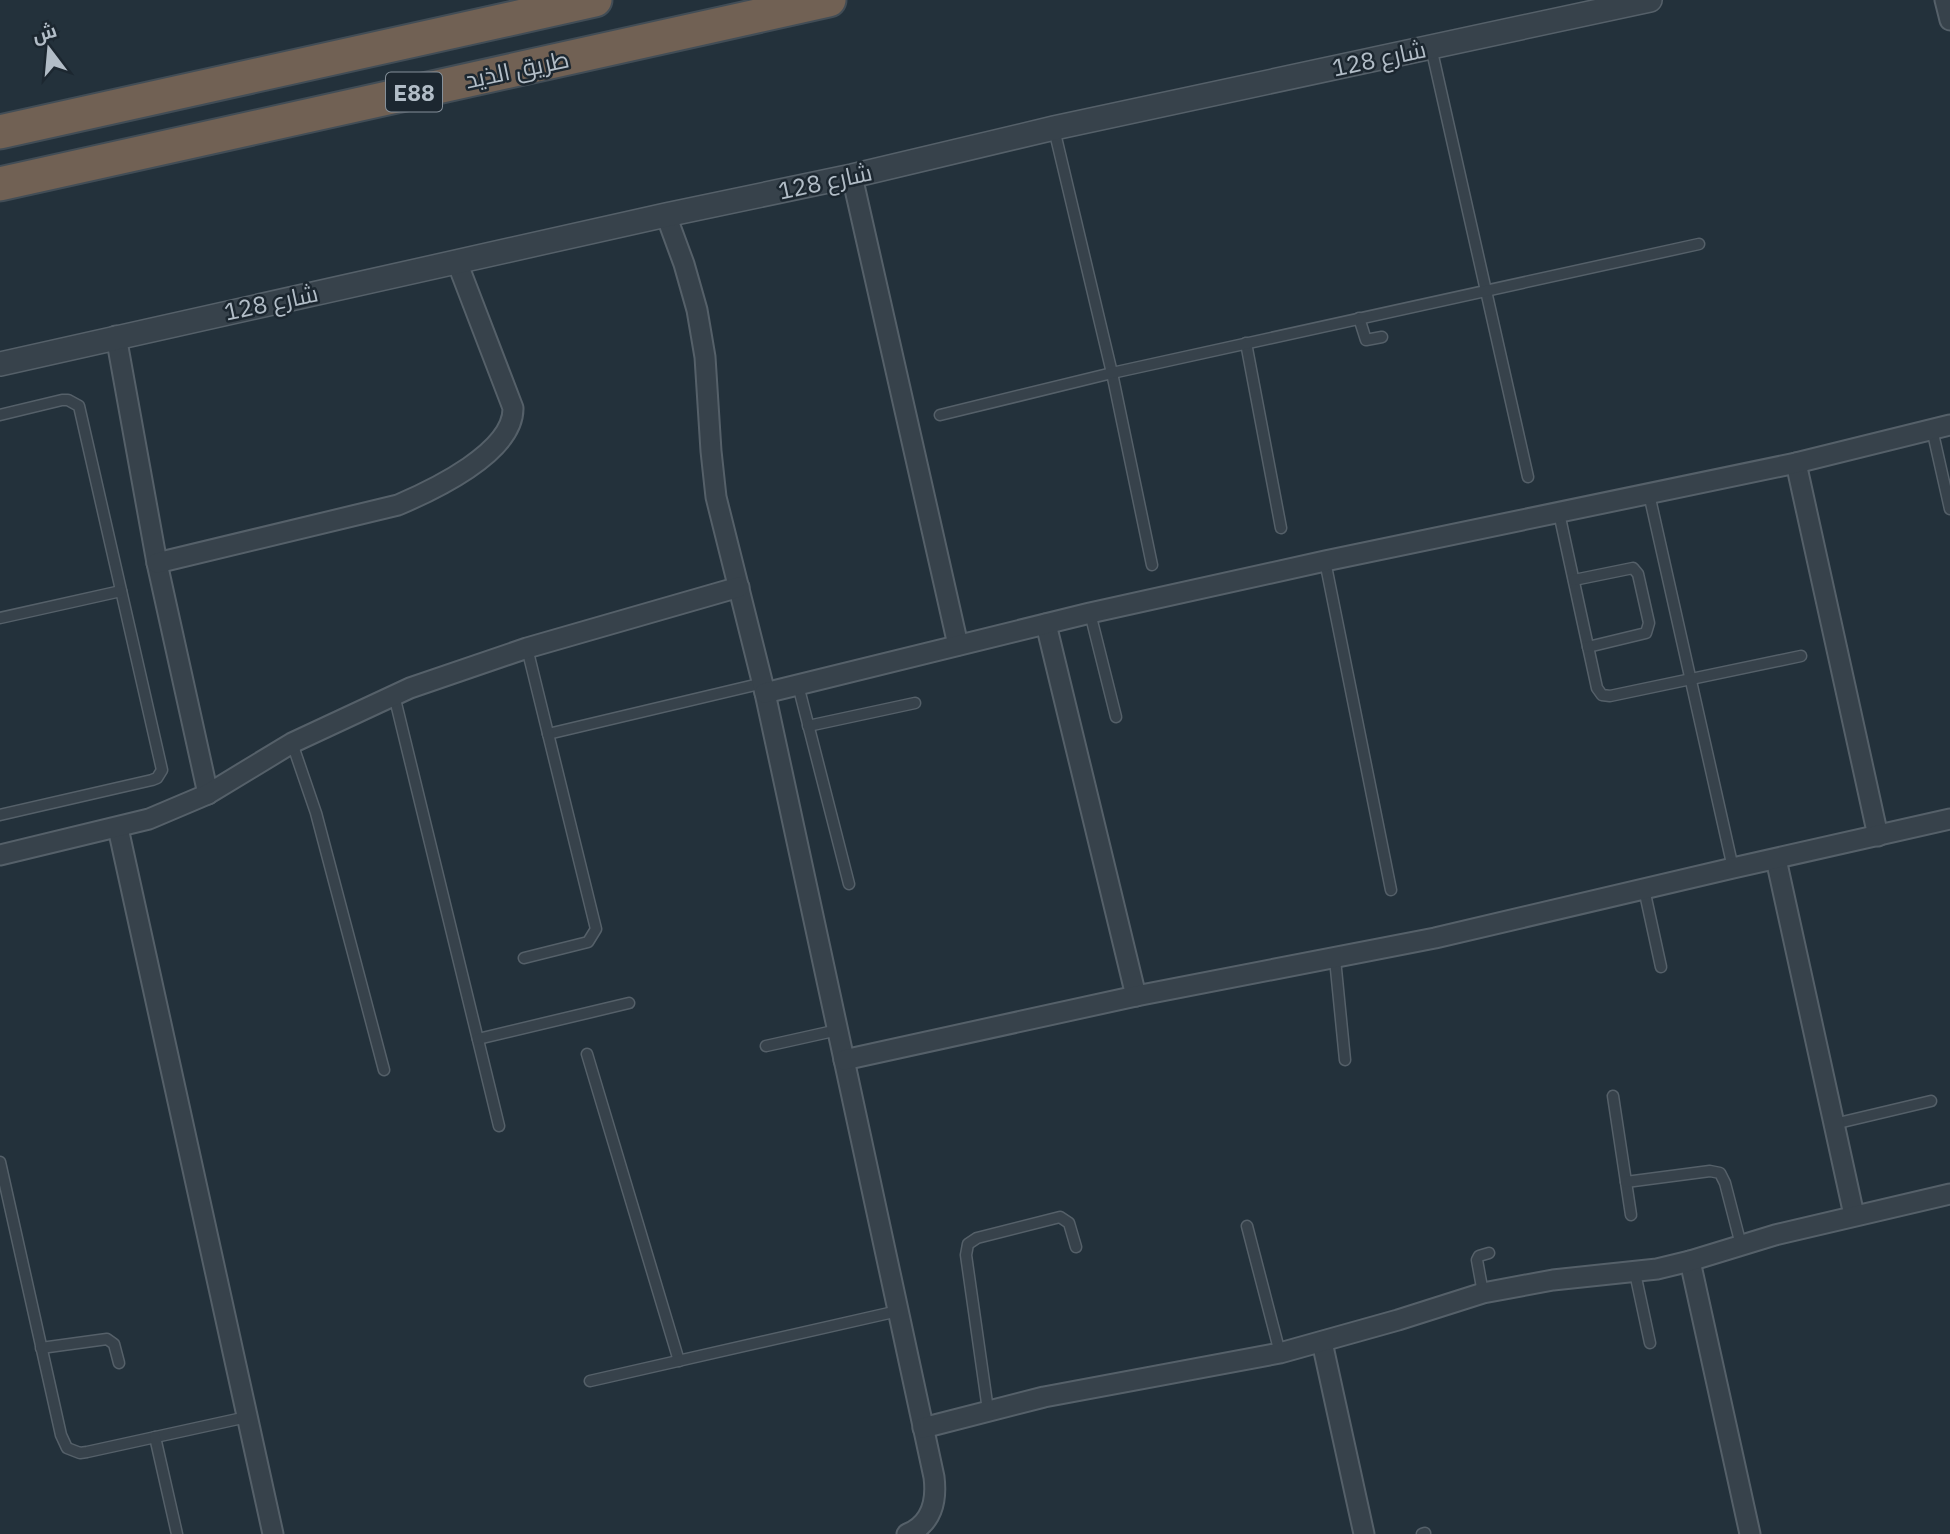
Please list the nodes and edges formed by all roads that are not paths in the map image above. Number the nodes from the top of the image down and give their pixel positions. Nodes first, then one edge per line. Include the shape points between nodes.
1 (595, 0) edge
2 (829, 0) edge
3 (1650, 0) edge
4 (1945, 0) edge
5 (1950, 20) edge
6 (1431, 47) junction
7 (1054, 128) junction
8 (0, 132) edge
9 (852, 176) junction
10 (0, 184) edge
11 (666, 215) junction
12 (1699, 244) dead end
13 (457, 262) junction
14 (1485, 289) junction
15 (1359, 318) junction
16 (116, 337) junction
17 (1382, 337) dead end
18 (1246, 343) junction
19 (0, 364) edge
20 (1112, 373) junction
21 (0, 415) edge
22 (940, 415) dead end
23 (1941, 427) edge
24 (1796, 463) junction
25 (1528, 477) dead end
26 (1648, 494) junction
27 (1950, 509) edge
28 (1559, 513) junction
29 (1281, 528) dead end
30 (1325, 561) junction
31 (157, 563) junction
32 (1152, 565) dead end
33 (1574, 580) junction
34 (739, 587) junction
35 (121, 591) junction
36 (1090, 613) junction
37 (0, 618) edge
38 (1046, 624) junction
39 (958, 645) junction
40 (1588, 647) junction
41 (527, 648) junction
42 (1801, 656) dead end
43 (1690, 679) junction
44 (798, 685) junction
45 (764, 688) junction
46 (394, 695) junction
47 (915, 702) dead end
48 (1116, 717) dead end
49 (808, 726) junction
50 (548, 734) junction
51 (292, 743) junction
52 (208, 794) junction
53 (0, 815) edge
54 (1950, 819) edge
55 (118, 828) junction
56 (1878, 836) junction
57 (0, 855) edge
58 (1776, 859) junction
59 (1733, 867) junction
60 (849, 884) dead end
61 (1644, 889) junction
62 (1391, 890) dead end
63 (524, 958) dead end
64 (1335, 959) junction
65 (1661, 967) dead end
66 (1136, 996) junction
67 (629, 1003) dead end
68 (838, 1030) junction
69 (478, 1039) junction
70 (766, 1046) dead end
71 (587, 1054) dead end
72 (844, 1060) junction
73 (1345, 1060) dead end
74 (384, 1070) dead end
75 (1613, 1096) dead end
76 (1931, 1101) dead end
77 (1834, 1124) junction
78 (499, 1126) dead end
79 (0, 1162) edge
80 (1626, 1182) junction
81 (1950, 1194) edge
82 (1631, 1215) dead end
83 (1854, 1215) junction
84 (1247, 1226) dead end
85 (1741, 1245) junction
86 (1076, 1247) dead end
87 (1489, 1252) dead end
88 (1690, 1261) junction
89 (1635, 1273) junction
90 (1483, 1293) junction
91 (898, 1311) junction
92 (1322, 1342) junction
93 (1650, 1343) dead end
94 (41, 1348) junction
95 (1280, 1353) junction
96 (679, 1361) junction
97 (119, 1363) dead end
98 (590, 1381) dead end
99 (988, 1410) junction
100 (247, 1417) junction
101 (923, 1428) junction
102 (155, 1437) junction
103 (177, 1534) edge
104 (273, 1534) edge
105 (907, 1534) edge
106 (1364, 1534) edge
107 (1750, 1534) edge

1 - 8 highway, طريق الذيد / E88
2 - 10 highway, طريق الذيد / E88
3 - 6 street, شارع 128
4 - 5 street
6 - 7 street, شارع 128
6 - 14 lane
7 - 9 street, شارع 128
7 - 20 lane
9 - 11 street, شارع 128
9 - 39 street
11 - 13 street, شارع 128
11 - 34 street via 697,310 716,497
12 - 14 lane
13 - 16 street, شارع 128
13 - 31 street via 513,408 505,435 456,476 398,505
14 - 15 lane
14 - 25 lane
15 - 17 lane via 1365,339
15 - 18 lane
16 - 19 street, شارع 128
16 - 31 street
18 - 20 lane
18 - 29 lane
20 - 22 lane
20 - 32 lane
21 - 35 lane via 62,400 79,406
23 - 24 street
23 - 27 lane
24 - 26 street
24 - 56 street
26 - 28 street
26 - 43 lane
28 - 30 street
28 - 33 lane
30 - 36 street
30 - 62 lane
31 - 52 street
33 - 40 lane
33 - 40 lane via 1633,568 1650,623 1646,634
34 - 41 street
34 - 45 street
35 - 37 lane
35 - 53 lane via 160,774 152,780
36 - 38 street
36 - 48 lane
38 - 39 street
38 - 66 street
39 - 44 street
40 - 43 lane via 1598,692 1606,697
41 - 46 street
41 - 50 lane
42 - 43 lane
43 - 59 lane
44 - 45 street
44 - 49 lane
45 - 50 lane
45 - 68 street
46 - 51 street
46 - 69 lane
47 - 49 lane
49 - 60 lane
50 - 63 lane via 596,929 588,942
51 - 52 street
51 - 74 lane via 316,813
52 - 55 street
54 - 56 street
55 - 57 street
55 - 100 street
56 - 58 street
58 - 59 street
58 - 77 street
59 - 61 street
61 - 64 street
61 - 65 lane
64 - 66 street
64 - 73 lane
66 - 72 street
67 - 69 lane
68 - 70 lane
68 - 72 street
69 - 78 lane
71 - 96 lane
72 - 91 street
75 - 80 lane
76 - 77 lane
77 - 83 street
79 - 94 lane
80 - 82 lane
80 - 85 lane via 1720,1173
81 - 83 street
83 - 85 street
84 - 95 lane
85 - 88 street
86 - 99 lane via 1069,1223 1060,1217 968,1244
87 - 90 lane via 1477,1260
88 - 89 street
88 - 107 street
89 - 90 street via 1553,1280
89 - 93 lane
90 - 92 street
91 - 96 lane
91 - 101 street
92 - 95 street
92 - 106 street
94 - 97 lane via 107,1339 114,1344
94 - 102 lane via 67,1448 80,1453
95 - 99 street
96 - 98 lane
99 - 101 street
100 - 102 lane
100 - 104 street
101 - 105 street via 936,1492 926,1521
102 - 103 lane

